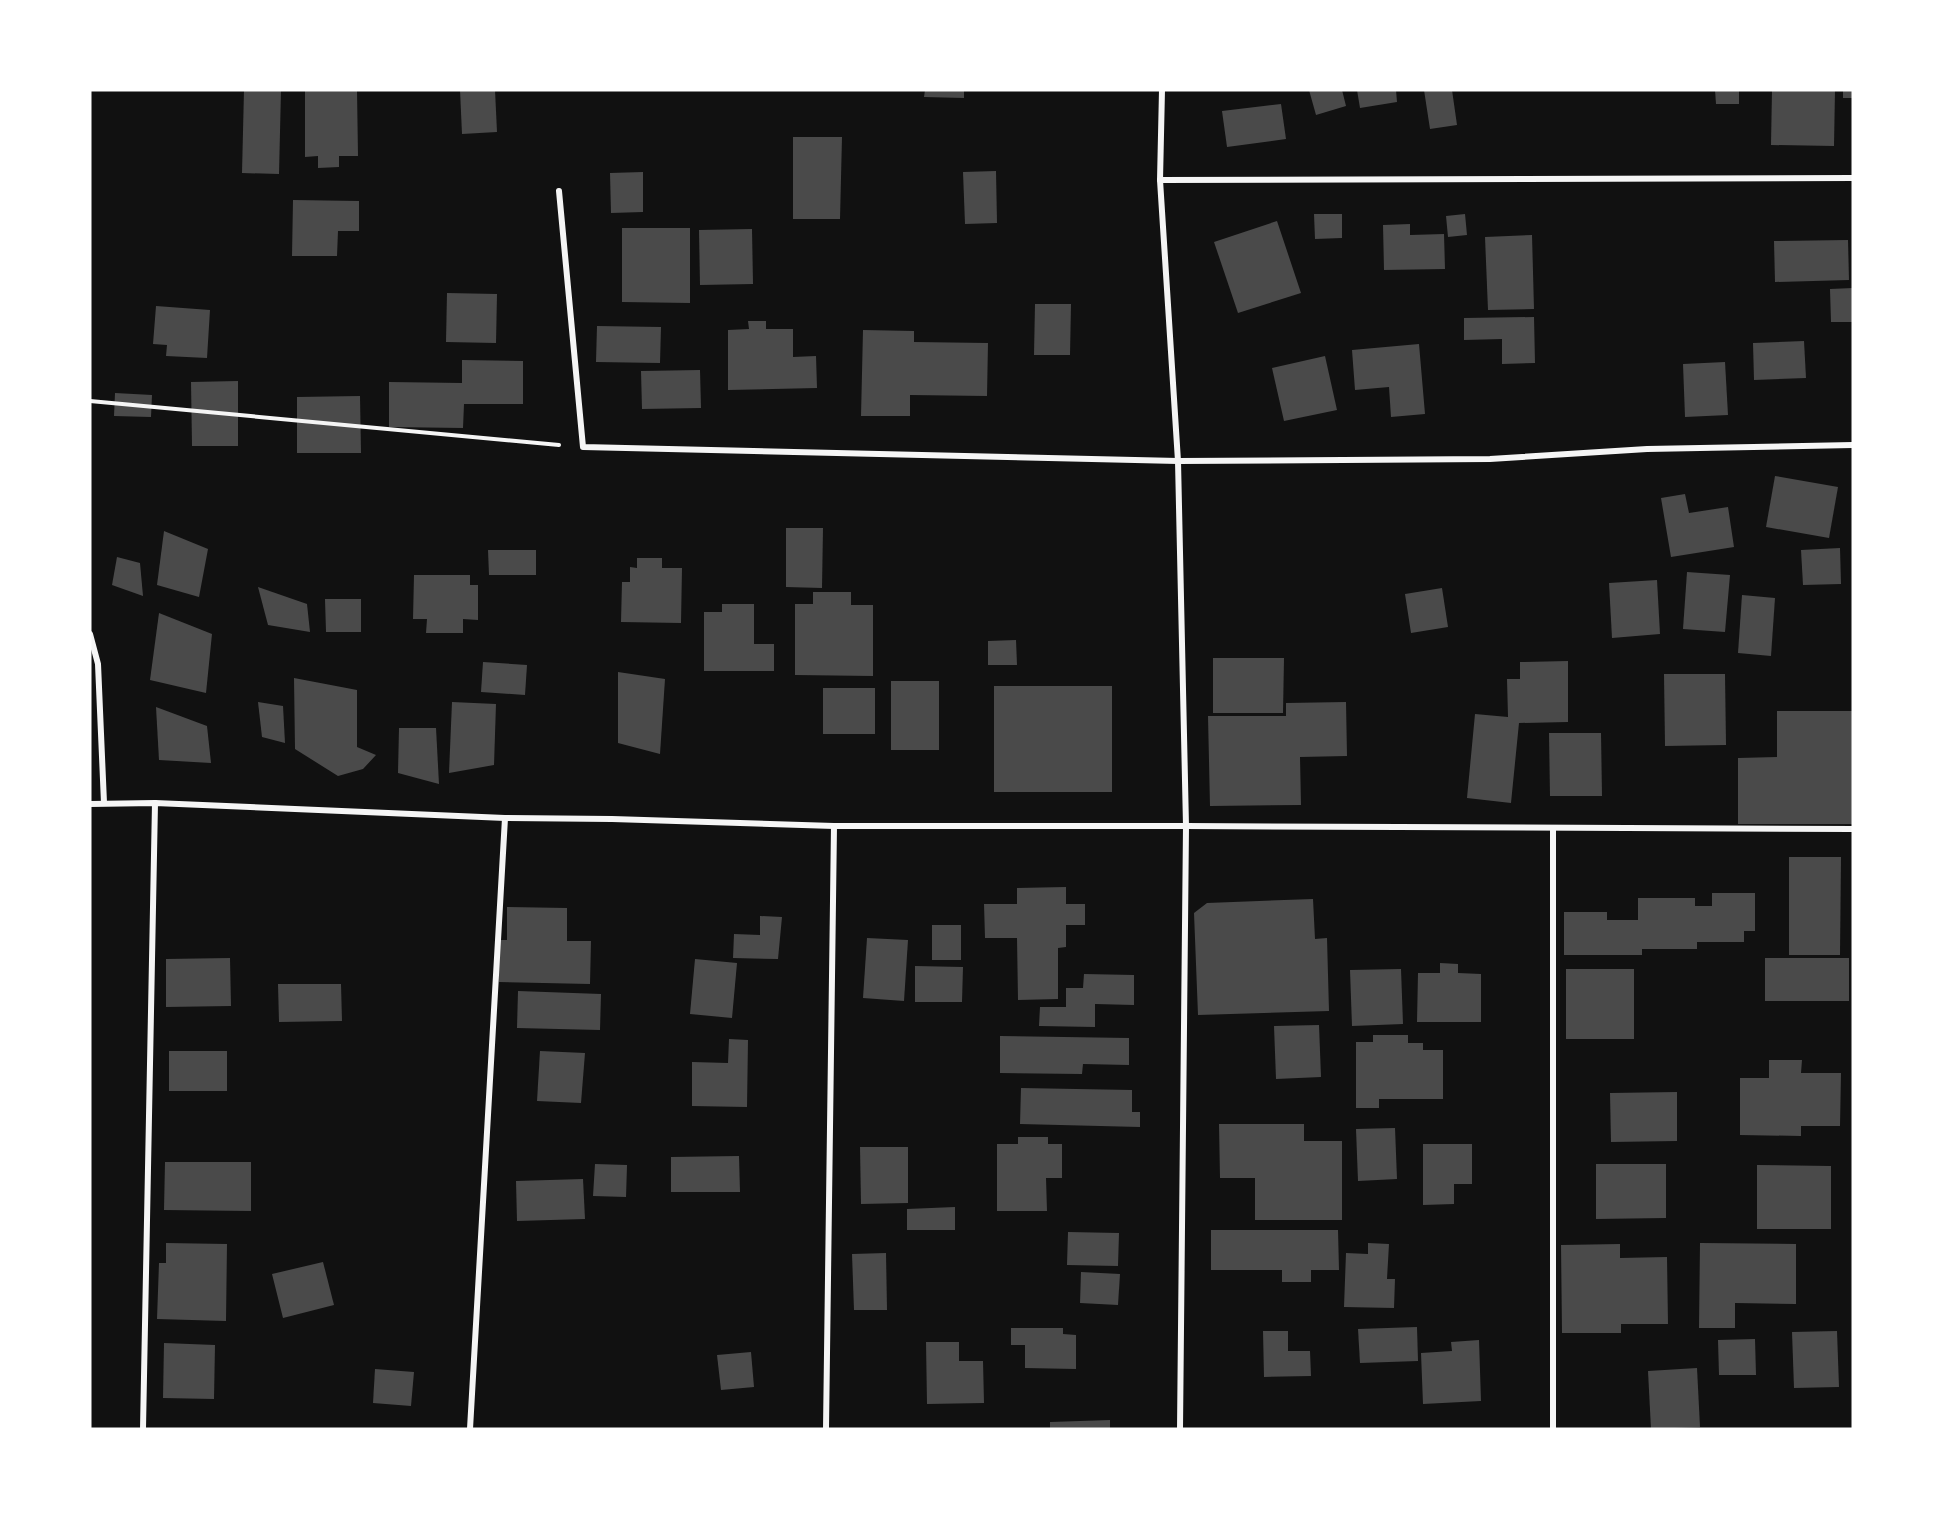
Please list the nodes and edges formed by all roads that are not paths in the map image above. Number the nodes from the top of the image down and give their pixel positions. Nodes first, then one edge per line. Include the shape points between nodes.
1 (1162, 90) edge
2 (1853, 178) edge
3 (1160, 180) junction
4 (559, 190) dead end
5 (1853, 445) edge
6 (1178, 461) junction
7 (90, 634) edge
8 (104, 803) junction
9 (155, 803) junction
10 (90, 804) edge
11 (505, 818) junction
12 (834, 826) junction
13 (1186, 826) junction
14 (1553, 828) junction
15 (1853, 829) edge
16 (143, 1429) edge
17 (470, 1429) edge
18 (826, 1429) edge
19 (1180, 1429) edge
20 (1553, 1429) edge

1 - 3 street
2 - 3 street
3 - 6 street
4 - 6 street via 583,447
5 - 6 street via 1647,448 1490,459
6 - 13 street
7 - 8 street via 98,664
8 - 9 street
8 - 10 street
9 - 11 street
9 - 16 street
11 - 12 street
11 - 17 street
12 - 13 street
12 - 18 street
13 - 14 street
13 - 19 street
14 - 15 street
14 - 20 street

